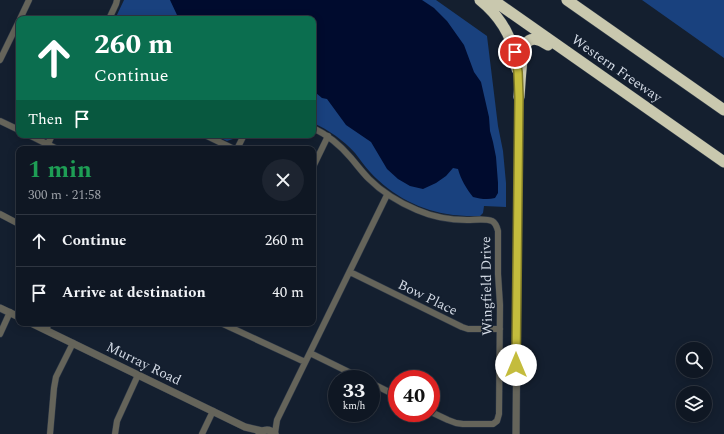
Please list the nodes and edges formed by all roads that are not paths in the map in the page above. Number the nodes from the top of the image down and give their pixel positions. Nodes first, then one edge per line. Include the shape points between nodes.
1 (29, 0) edge
2 (117, 0) edge
3 (480, 0) edge
4 (493, 0) edge
5 (567, 0) edge
6 (21, 16) edge
7 (110, 16) edge
8 (16, 26) edge
9 (0, 60) edge
10 (519, 97) junction
11 (724, 110) edge
12 (658, 115) junction
13 (0, 121) edge
14 (16, 129) edge
15 (316, 130) edge
16 (328, 136) junction
17 (35, 138) edge
18 (51, 138) edge
19 (211, 138) edge
20 (48, 144) junction
21 (52, 146) edge
22 (229, 146) edge
23 (316, 161) edge
24 (724, 162) edge
25 (387, 195) junction
26 (0, 214) edge
27 (16, 222) edge
28 (350, 272) junction
29 (0, 308) edge
30 (10, 312) junction
31 (16, 315) edge
32 (37, 326) edge
33 (48, 326) edge
34 (234, 326) edge
35 (500, 329) junction
36 (46, 330) junction
37 (0, 334) edge
38 (73, 343) junction
39 (310, 353) junction
40 (306, 362) junction
41 (345, 370) edge
42 (138, 375) junction
43 (213, 412) junction
44 (440, 416) edge
45 (277, 420) junction
46 (245, 427) junction
47 (262, 432) edge
48 (50, 434) edge
49 (115, 434) edge
50 (202, 434) edge
51 (251, 434) edge
52 (275, 434) edge
53 (516, 434) edge

1 - 6 street
2 - 7 street
3 - 10 highway via 494,13 512,42
4 - 12 highway, Western Freeway
5 - 11 highway, Western Freeway
8 - 9 street
10 - 12 highway via 524,48 528,41 535,39 544,42 583,70
10 - 53 street
12 - 24 highway, Western Freeway
13 - 14 street
15 - 16 street, Wingfield Drive
16 - 23 street
16 - 25 street, Wingfield Drive
17 - 20 street
18 - 20 street
19 - 22 street
20 - 21 street
25 - 28 street
25 - 35 street, Wingfield Drive via 431,215 448,219 488,220 494,223 498,231
26 - 27 street
28 - 35 street, Bow Place via 462,327
28 - 39 street
29 - 30 street
30 - 31 street
30 - 37 street
32 - 36 street, Murray Road
33 - 36 street
34 - 40 street
35 - 44 street, Wingfield Drive via 498,421 493,424 463,424
36 - 38 street, Murray Road
38 - 42 street, Murray Road
38 - 48 street via 56,377
39 - 40 street
39 - 41 street
40 - 45 street
42 - 43 street, Murray Road
42 - 49 street via 117,420
43 - 46 street, Murray Road
43 - 50 street
45 - 47 street
45 - 52 street
46 - 47 street, Murray Road
46 - 51 street, Murray Road
47 - 52 street, Murray Road via 272,431

